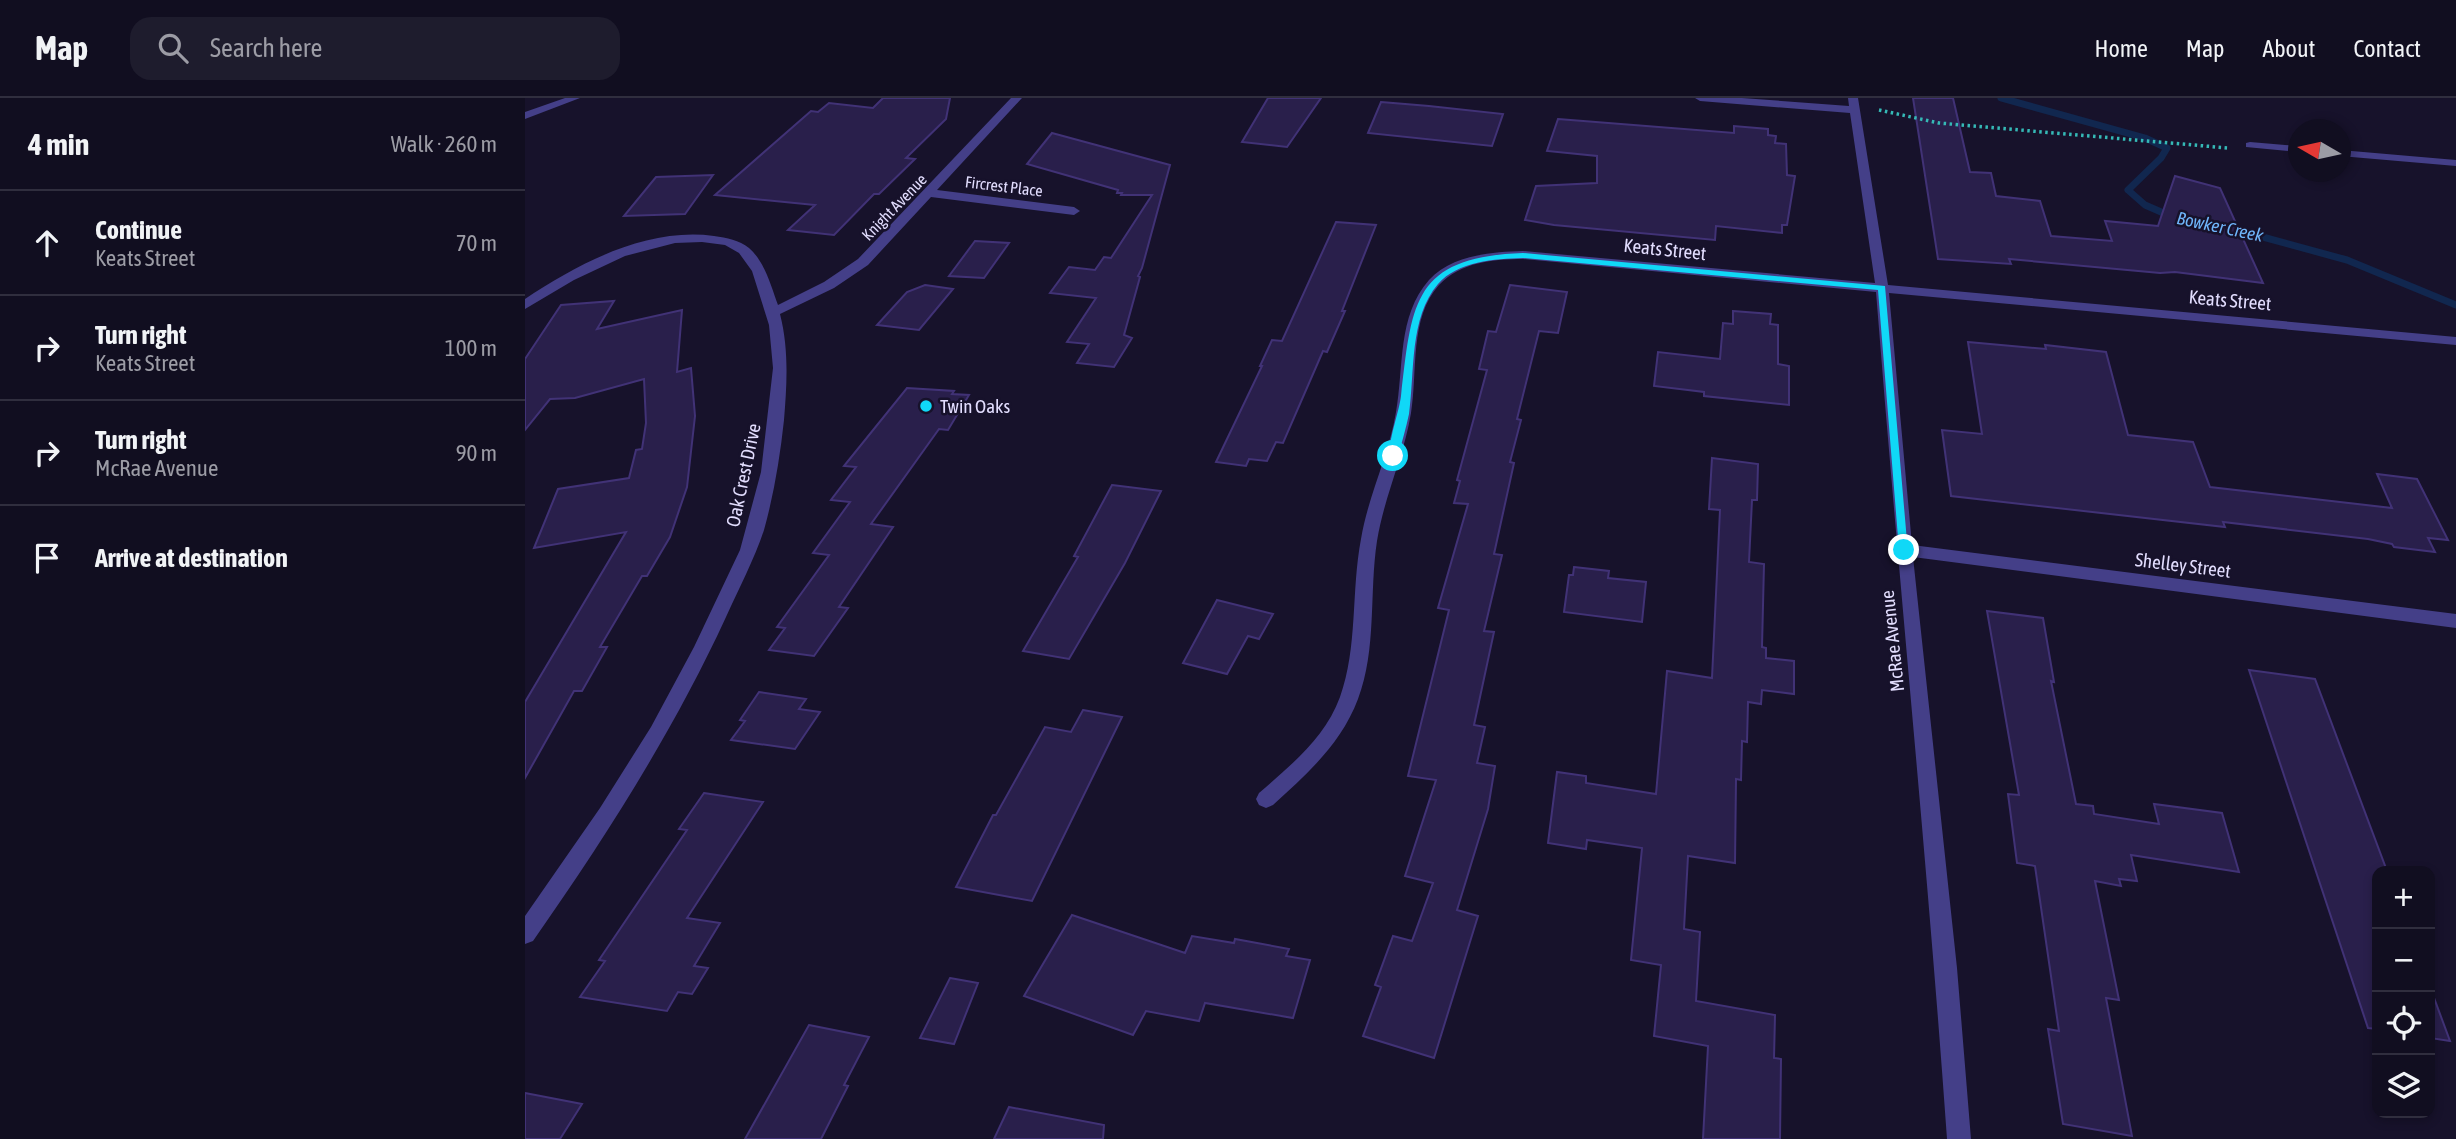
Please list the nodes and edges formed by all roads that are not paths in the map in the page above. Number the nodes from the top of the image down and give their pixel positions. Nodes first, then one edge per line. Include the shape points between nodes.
1 (575, 98) edge
2 (1017, 98) edge
3 (1700, 98) edge
4 (1854, 104) edge
5 (525, 116) edge
6 (2250, 145) road end
7 (2288, 148) edge
8 (2351, 154) edge
9 (2456, 163) edge
10 (930, 193) junction
11 (1074, 211) dead end
12 (1882, 288) junction
13 (525, 305) edge
14 (774, 312) junction
15 (2456, 341) edge
16 (1904, 550) junction
17 (2456, 621) edge
18 (1266, 799) dead end
19 (525, 934) edge
20 (1959, 1139) edge

1 - 5 street
2 - 10 street, Knight Avenue
3 - 4 street
4 - 12 street, McRae Avenue
6 - 7 street
8 - 9 street
10 - 11 street, Fircrest Place
10 - 14 street, Knight Avenue via 863,262
12 - 15 street, Keats Street
12 - 16 street, McRae Avenue
12 - 18 street, Keats Street via 1523,255 1479,259 1441,276 1426,294 1414,322 1404,415 1369,535 1360,652 1353,684 1341,717 1319,749
13 - 14 street, Oak Crest Drive via 614,256 696,239 724,241 752,256
14 - 19 street, Oak Crest Drive via 779,388 768,480 755,533 669,716
16 - 17 street, Shelley Street
16 - 20 street, McRae Avenue

